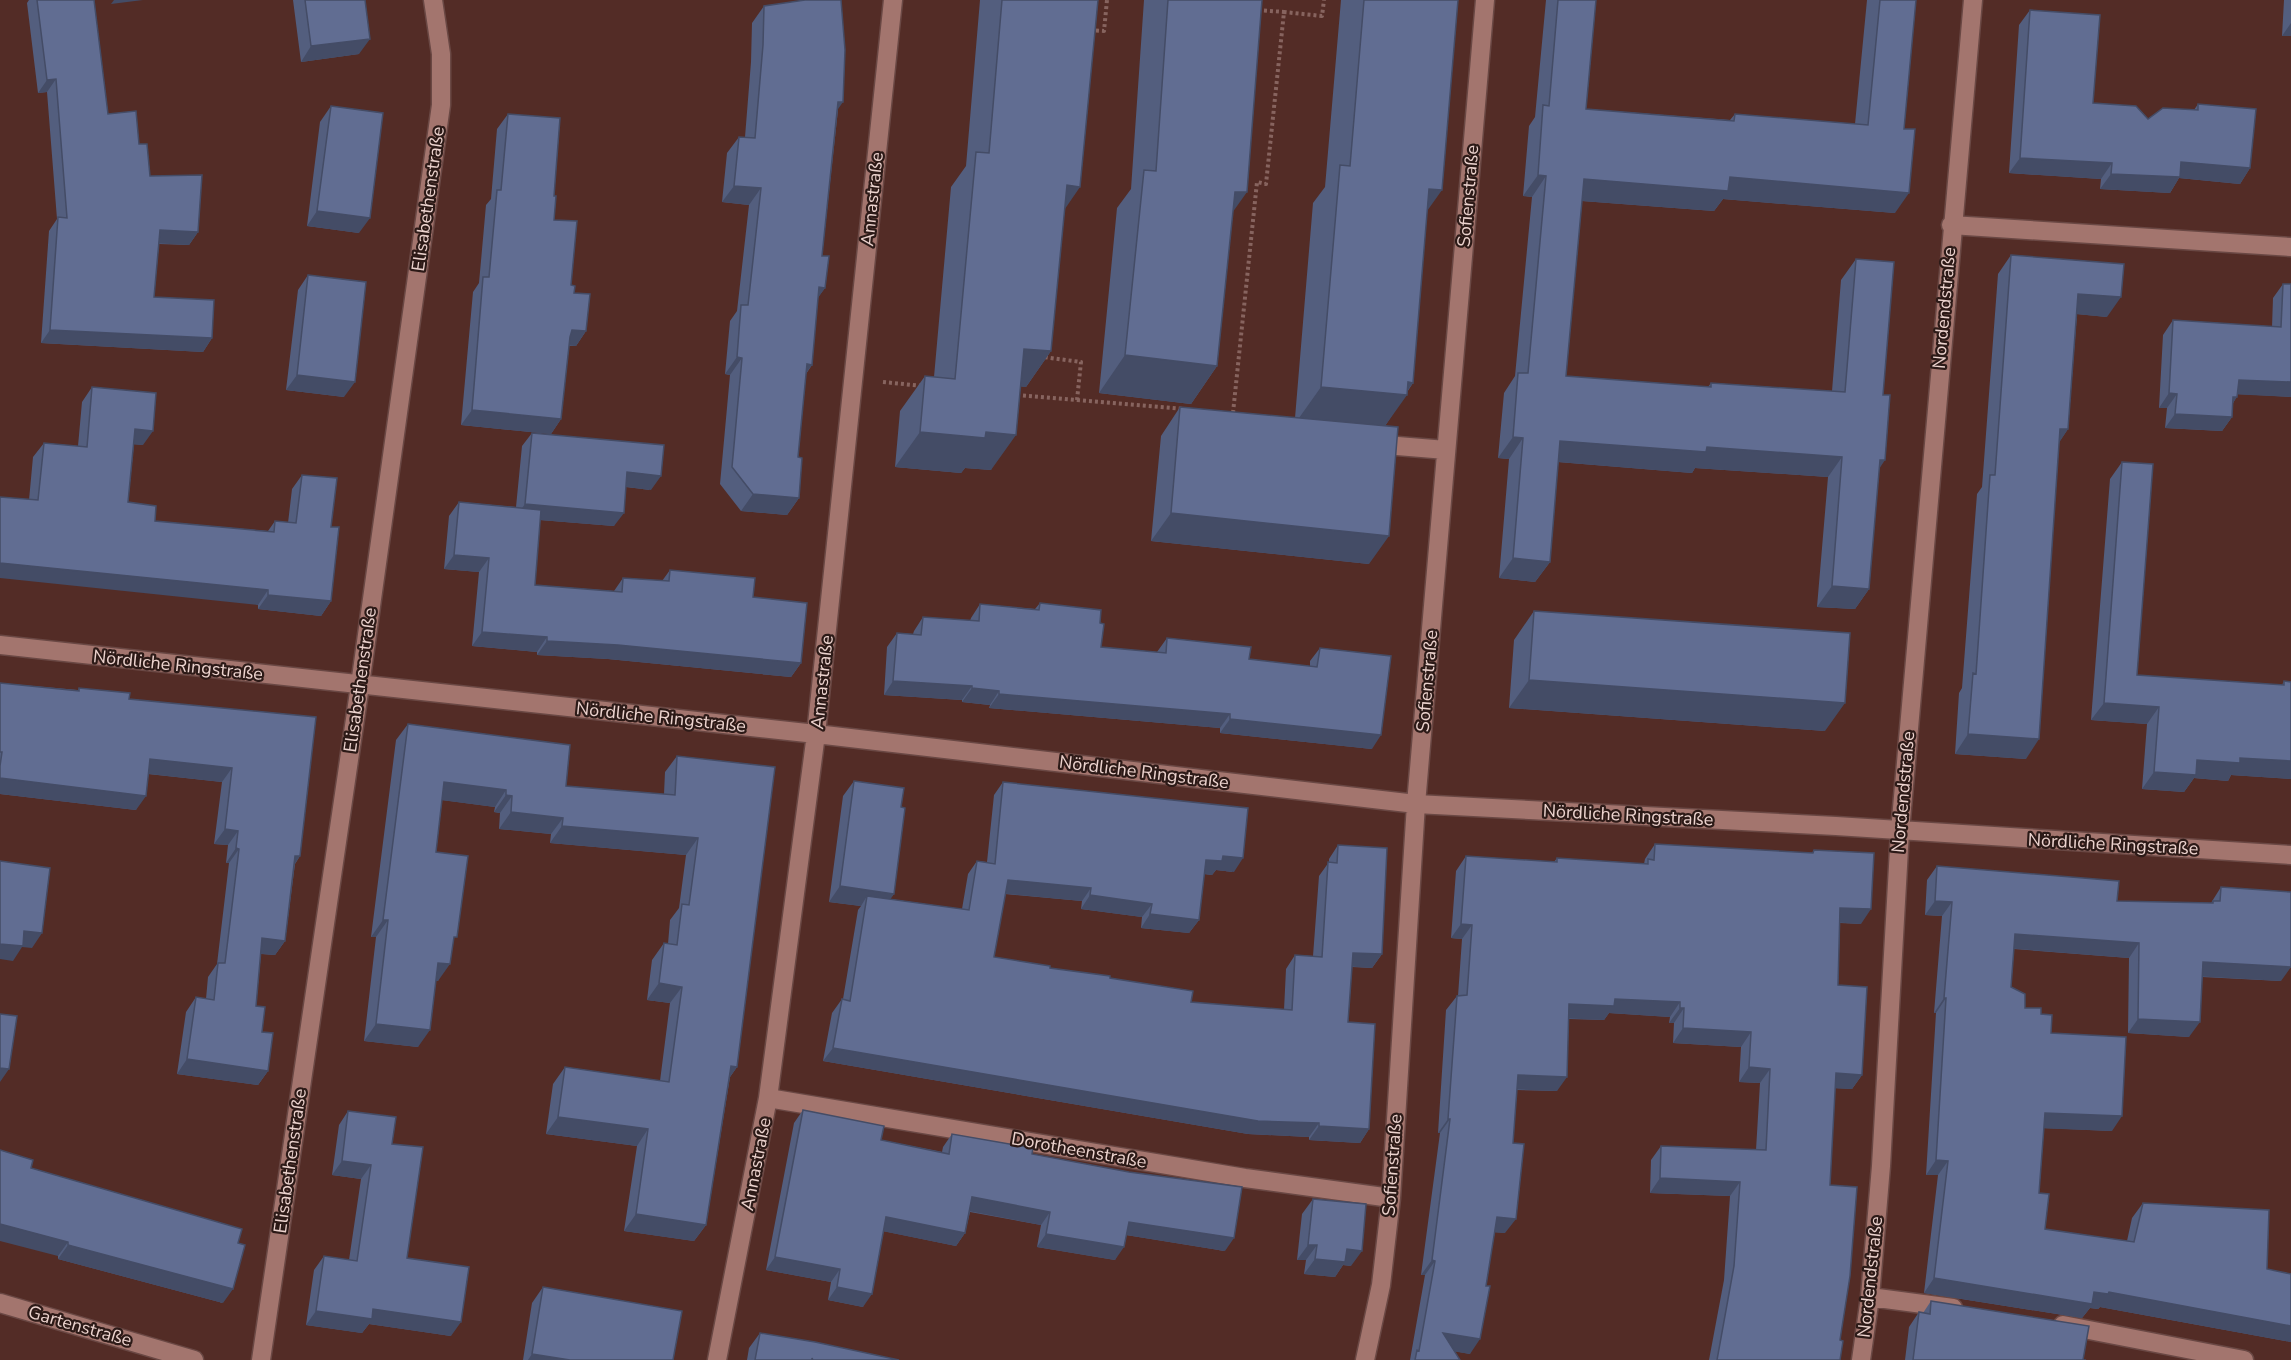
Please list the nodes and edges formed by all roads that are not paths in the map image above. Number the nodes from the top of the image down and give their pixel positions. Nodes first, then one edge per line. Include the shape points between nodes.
1 (433, 0) edge
2 (893, 0) edge
3 (1485, 0) edge
4 (1973, 0) edge
5 (1952, 225) junction
6 (2291, 247) edge
7 (1356, 442) edge
8 (1446, 450) junction
9 (0, 645) edge
10 (360, 685) junction
11 (816, 734) junction
12 (1416, 804) junction
13 (1900, 831) junction
14 (2291, 855) edge
15 (768, 1098) junction
16 (1391, 1198) junction
17 (1870, 1297) junction
18 (0, 1303) edge
19 (1969, 1310) edge
20 (2049, 1323) edge
21 (194, 1360) edge
22 (261, 1360) edge
23 (717, 1360) edge
24 (1365, 1360) edge
25 (1861, 1360) edge
26 (2244, 1360) edge

1 - 10 street, Elisabethenstraße via 441,54 441,105
2 - 11 street, Annastraße
3 - 8 street, Sofienstraße
4 - 5 street, Nordendstraße
5 - 6 street, Nordendstraße
5 - 13 street, Nordendstraße
7 - 8 street
8 - 12 street, Sofienstraße
9 - 10 street, Nördliche Ringstraße
10 - 11 street, Nördliche Ringstraße
10 - 22 street, Elisabethenstraße
11 - 12 street, Nördliche Ringstraße
11 - 15 street, Annastraße
12 - 13 street, Nördliche Ringstraße
12 - 16 street, Sofienstraße
13 - 14 street, Nördliche Ringstraße
13 - 17 street, Nordendstraße
15 - 16 street, Dorotheenstraße via 1245,1178
15 - 23 street, Annastraße
16 - 24 street, Sofienstraße via 1381,1285
17 - 19 street
17 - 25 street, Nordendstraße
18 - 21 street, Gartenstraße
20 - 26 street

